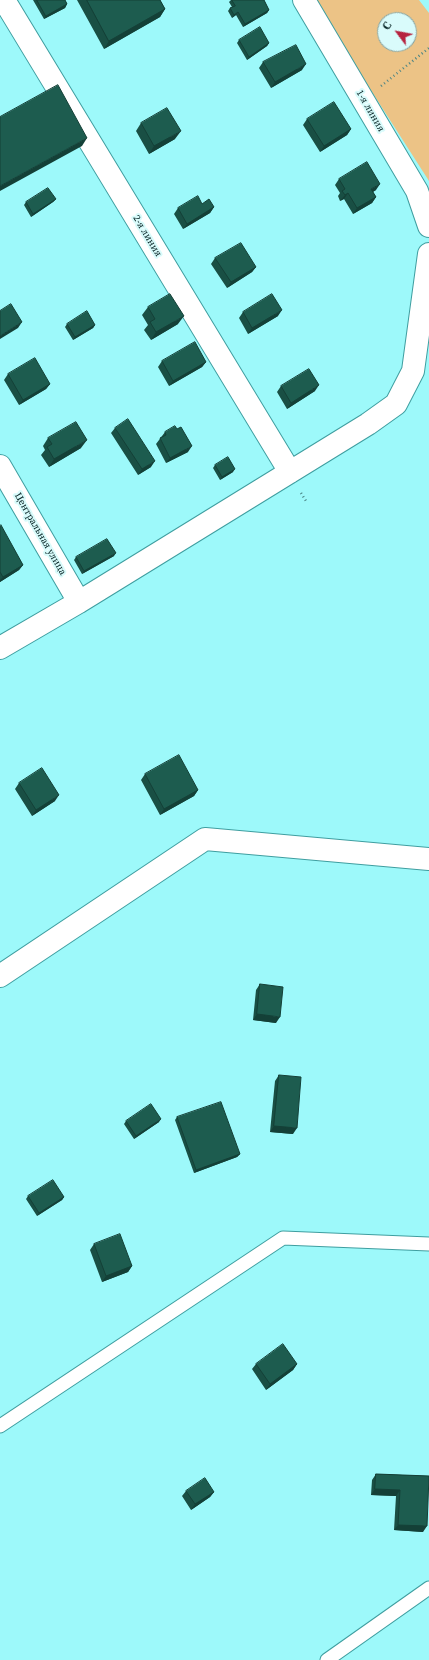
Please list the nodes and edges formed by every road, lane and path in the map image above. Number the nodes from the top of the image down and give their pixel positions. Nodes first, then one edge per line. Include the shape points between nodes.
1 (4, 0) edge
2 (304, 0) edge
3 (429, 48) edge
4 (363, 100) junction
5 (429, 226) edge
6 (429, 254) edge
7 (0, 466) edge
8 (290, 472) junction
9 (80, 602) junction
10 (0, 648) edge
11 (429, 858) edge
12 (0, 976) edge
13 (429, 1244) edge
14 (0, 1426) edge
15 (429, 1588) edge
16 (328, 1660) edge

1 - 8 street, 2-я линия
2 - 4 street, 1-я линия
3 - 4 path
4 - 5 street, 1-я линия via 417,191
6 - 8 street via 413,371 396,404
7 - 9 street, Центральная улица
8 - 9 street
9 - 10 street
11 - 12 street via 205,840
13 - 14 lane via 283,1238
15 - 16 lane

